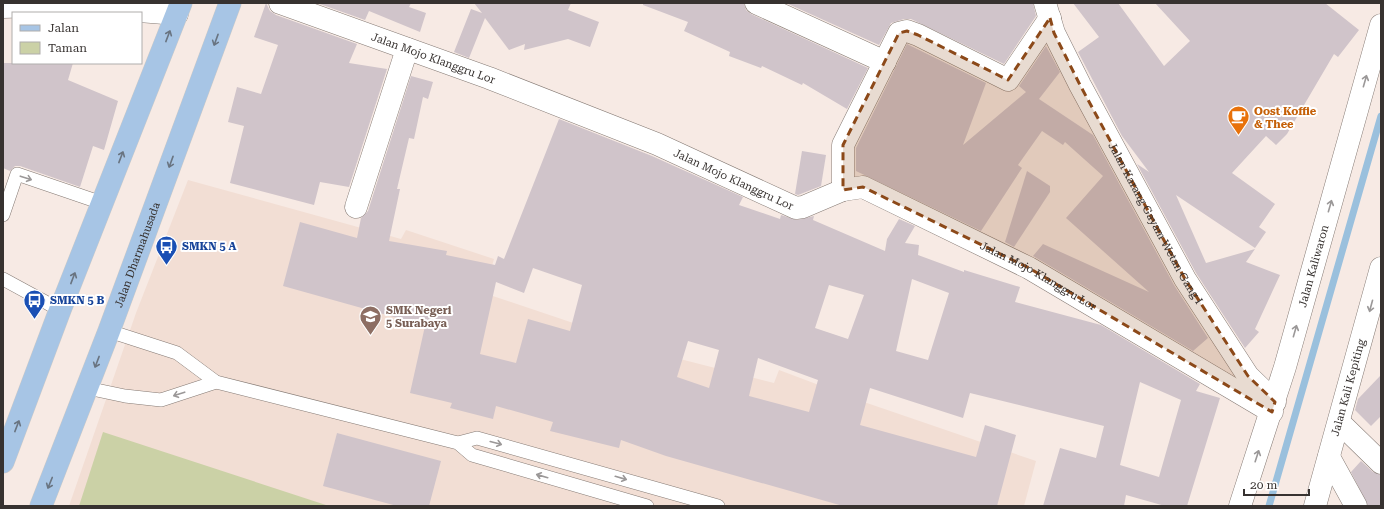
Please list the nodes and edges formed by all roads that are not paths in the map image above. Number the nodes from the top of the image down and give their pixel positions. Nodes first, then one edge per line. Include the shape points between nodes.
1 (230, 3) edge
2 (280, 3) edge
3 (756, 3) edge
4 (99, 4) edge
5 (3, 7) edge
6 (179, 8) edge
7 (1050, 18) edge
8 (1381, 25) edge
9 (407, 49) junction
10 (885, 62) junction
11 (843, 190) junction
12 (102, 203) junction
13 (356, 207) dead end
14 (3, 215) edge
15 (1381, 268) edge
16 (3, 279) edge
17 (60, 310) junction
18 (110, 331) junction
19 (216, 382) junction
20 (87, 388) junction
21 (1273, 407) junction
22 (1339, 422) junction
23 (458, 443) junction
24 (1329, 457) junction
25 (3, 462) edge
26 (1381, 463) edge
27 (574, 465) junction
28 (569, 484) junction
29 (645, 485) junction
30 (642, 505) edge
31 (41, 506) edge
32 (718, 506) edge
33 (1240, 506) edge
34 (1315, 506) edge
35 (1356, 506) edge

1 -> 18 main road, Jalan Dharmahusada
2 - 9 street, Jalan Mojo Klanggru Lor
3 - 10 street
4 - 5 street
4 - 6 street via 139,11
12 -> 6 main road
7 - 10 street via 1008,80 907,31 899,33
7 - 21 street, Jalan Karang Gayam Wetan Gang I via 1080,85 1185,279 1248,376
21 -> 8 street, Jalan Kaliwaron
9 - 11 street, Jalan Mojo Klanggru Lor via 489,78 657,144 796,208
9 - 13 street
10 - 11 street via 843,145
11 - 21 street, Jalan Mojo Klanggru Lor via 863,187 1029,268
14 -> 12 lane via 17,174
17 -> 12 main road
15 -> 22 street, Jalan Kali Kepiting
16 - 17 lane
25 -> 17 main road
18 - 19 lane via 177,353
18 -> 20 main road, Jalan Dharmahusada
19 -> 20 lane via 162,400
19 - 23 lane
20 -> 31 main road, Jalan Dharmahusada
33 -> 21 street, Jalan Kaliwaron
22 - 24 street, Jalan Kali Kepiting
22 - 26 street
23 -> 27 lane via 477,438
28 -> 23 lane via 472,456
24 - 34 street, Jalan Kali Kepiting
24 - 35 street
27 - 28 lane
27 -> 29 lane
28 - 30 lane
29 - 30 lane
29 - 32 lane

